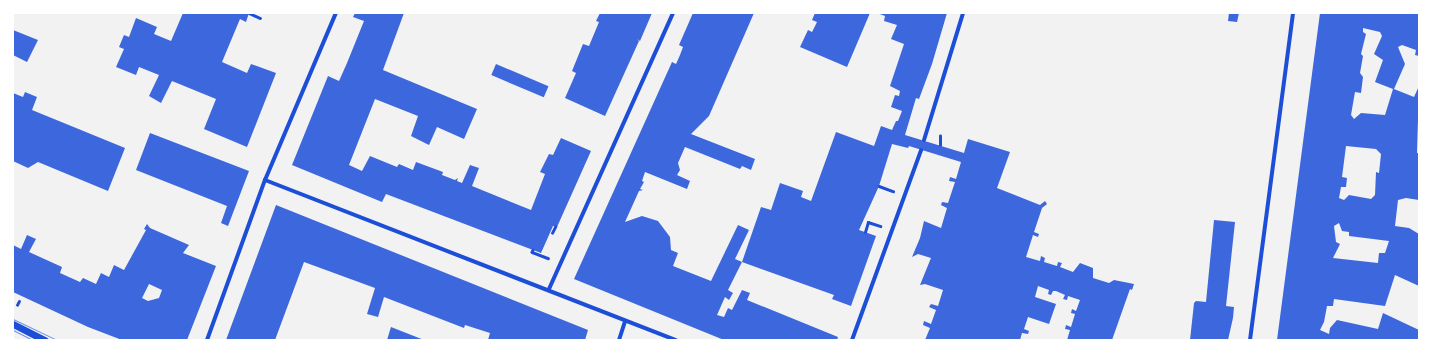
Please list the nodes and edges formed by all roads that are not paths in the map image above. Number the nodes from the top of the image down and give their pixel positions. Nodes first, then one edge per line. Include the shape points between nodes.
1 (336, 13) edge
2 (673, 13) edge
3 (963, 13) edge
4 (1292, 13) edge
5 (924, 140) dead end
6 (921, 150) dead end
7 (265, 180) junction
8 (549, 289) junction
9 (624, 321) junction
10 (13, 324) edge
11 (40, 339) edge
12 (207, 340) edge
13 (619, 340) edge
14 (676, 340) edge
15 (852, 340) edge
16 (1250, 340) edge

1 - 7 street
2 - 8 street
3 - 5 street
4 - 16 street
6 - 15 street
7 - 8 street
7 - 12 street
8 - 9 street
9 - 13 street
9 - 14 street
10 - 11 street

